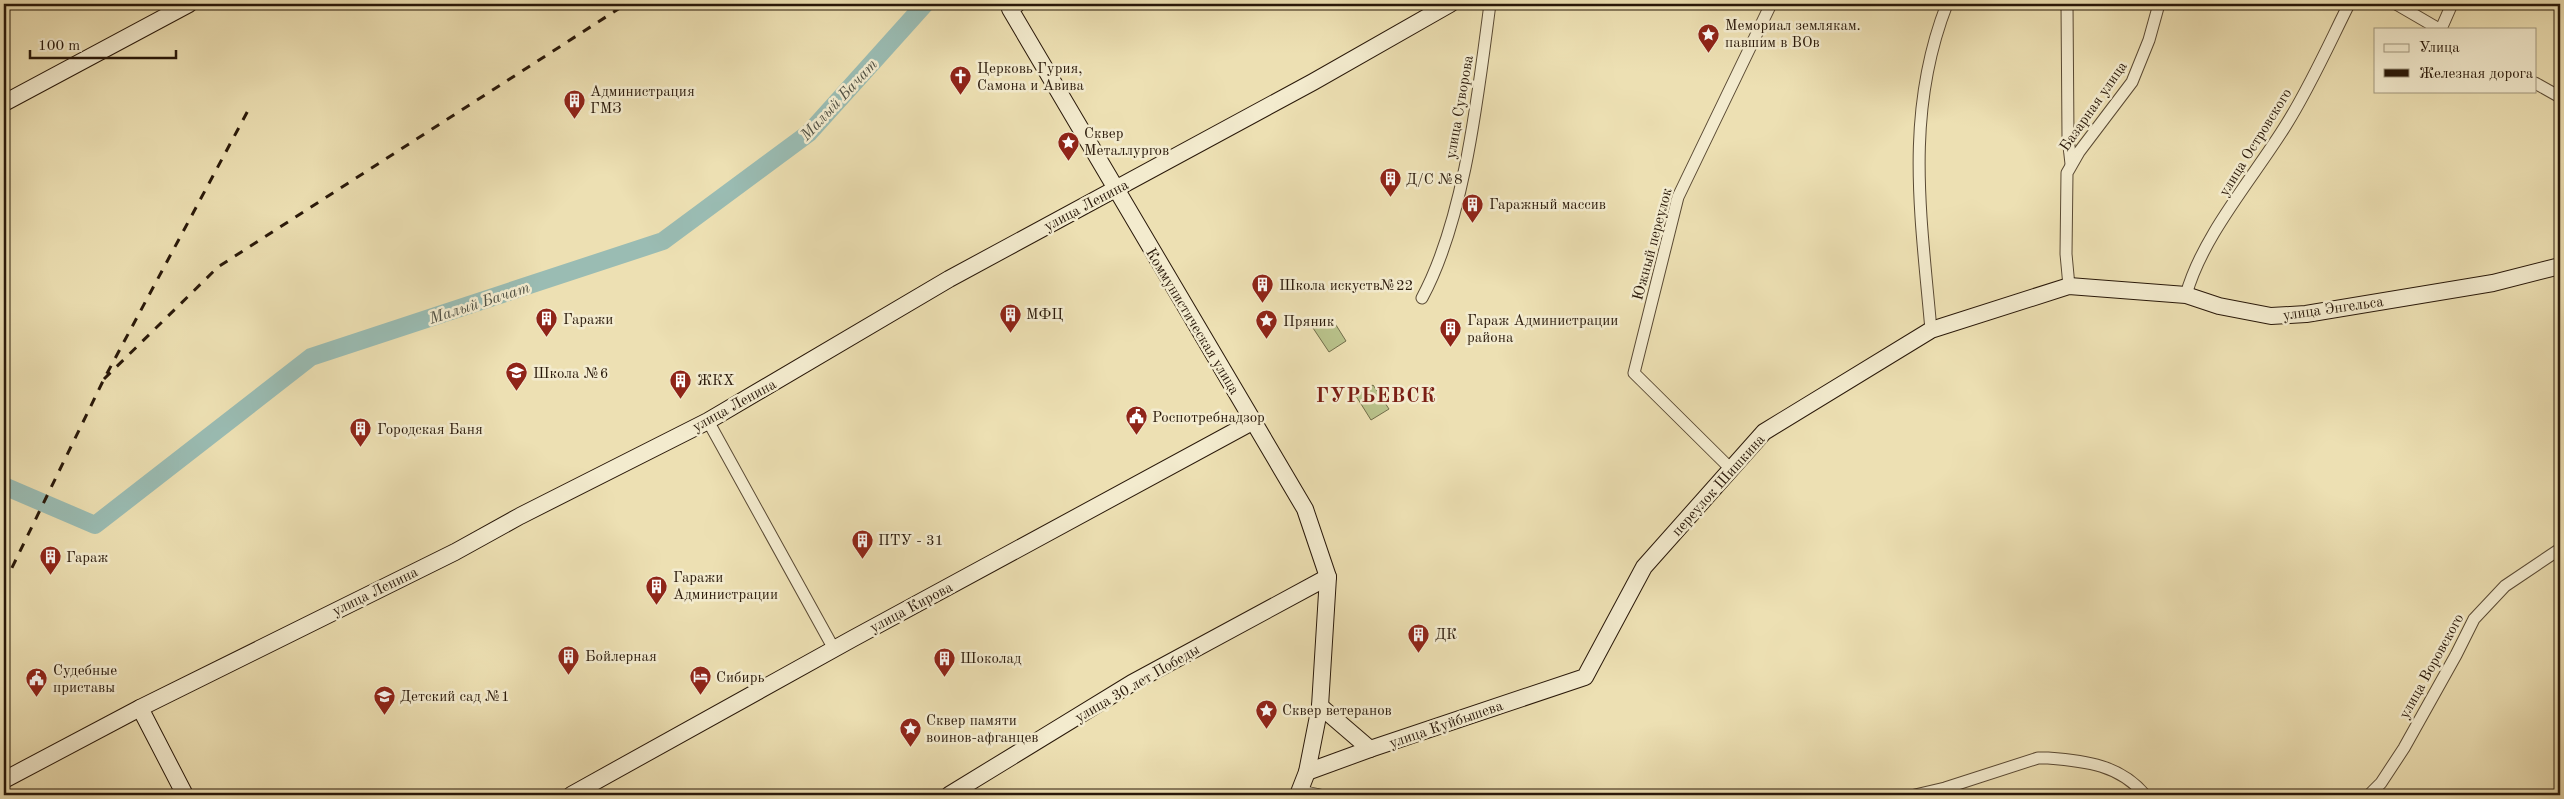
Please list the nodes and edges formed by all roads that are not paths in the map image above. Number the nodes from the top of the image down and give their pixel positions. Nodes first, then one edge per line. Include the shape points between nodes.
1 (189, 4) edge
2 (1450, 4) edge
3 (1490, 4) edge
4 (1771, 4) edge
5 (1947, 4) edge
6 (2067, 4) edge
7 (2159, 4) edge
8 (2349, 4) edge
9 (2396, 4) edge
10 (2452, 4) edge
11 (1014, 6) edge
12 (2438, 28) edge
13 (2440, 28) edge
14 (2536, 84) edge
15 (2560, 97) edge
16 (4, 103) edge
17 (2071, 164) junction
18 (1115, 189) junction
19 (2560, 266) edge
20 (2069, 286) junction
21 (2186, 295) junction
22 (1422, 298) dead end
23 (1932, 330) junction
24 (708, 420) junction
25 (1252, 422) junction
26 (1732, 469) junction
27 (2560, 549) edge
28 (1328, 577) junction
29 (834, 649) junction
30 (1584, 677) joint
31 (1320, 706) junction
32 (140, 708) junction
33 (1370, 749) junction
34 (1307, 772) junction
35 (4, 780) edge
36 (1299, 793) edge
37 (184, 795) edge
38 (571, 795) edge
39 (949, 795) edge
40 (1320, 795) edge
41 (1915, 795) edge
42 (2145, 795) edge
43 (2369, 795) edge

1 - 16 street
2 - 18 street, улица Ленина
3 - 22 street, улица Суворова via 1480,81 1460,184 1435,275
4 - 26 street, Южный переулок via 1678,197 1634,373
5 - 23 street via 1937,30 1925,82 1918,170
6 - 17 street
7 - 17 street, Базарная улица via 2132,82
8 - 21 street, улица Островского via 2287,124 2205,249
9 - 12 street
10 - 13 street
11 - 18 street, Коммунистическая улица
14 - 15 street
17 - 20 street, Базарная улица via 2066,184
18 - 24 street, улица Ленина via 949,279
18 - 25 street, Коммунистическая улица
19 - 21 street, улица Энгельса via 2493,283 2306,314 2271,316 2246,313
20 - 21 street, улица Энгельса
20 - 23 street, улица Энгельса
23 - 26 street, переулок Шишкина via 1764,432
24 - 29 street
24 - 32 street, улица Ленина via 454,552
25 - 28 street, Коммунистическая улица via 1305,509
25 - 29 street, улица Кирова
26 - 30 street, переулок Шишкина via 1644,566
27 - 43 street, улица Воровского via 2505,586 2474,618 2404,748
28 - 31 street, Коммунистическая улица
28 - 39 street, улица 30 лет Победы via 1132,683
29 - 38 street, улица Кирова
30 - 33 street, улица Куйбышева
31 - 33 street, улица Куйбышева
31 - 34 street, Коммунистическая улица
32 - 35 street, улица Ленина
32 - 37 street
33 - 34 street
34 - 36 street, Коммунистическая улица
36 - 40 street
41 - 42 street via 2038,758 2048,758 2115,770 2129,778

